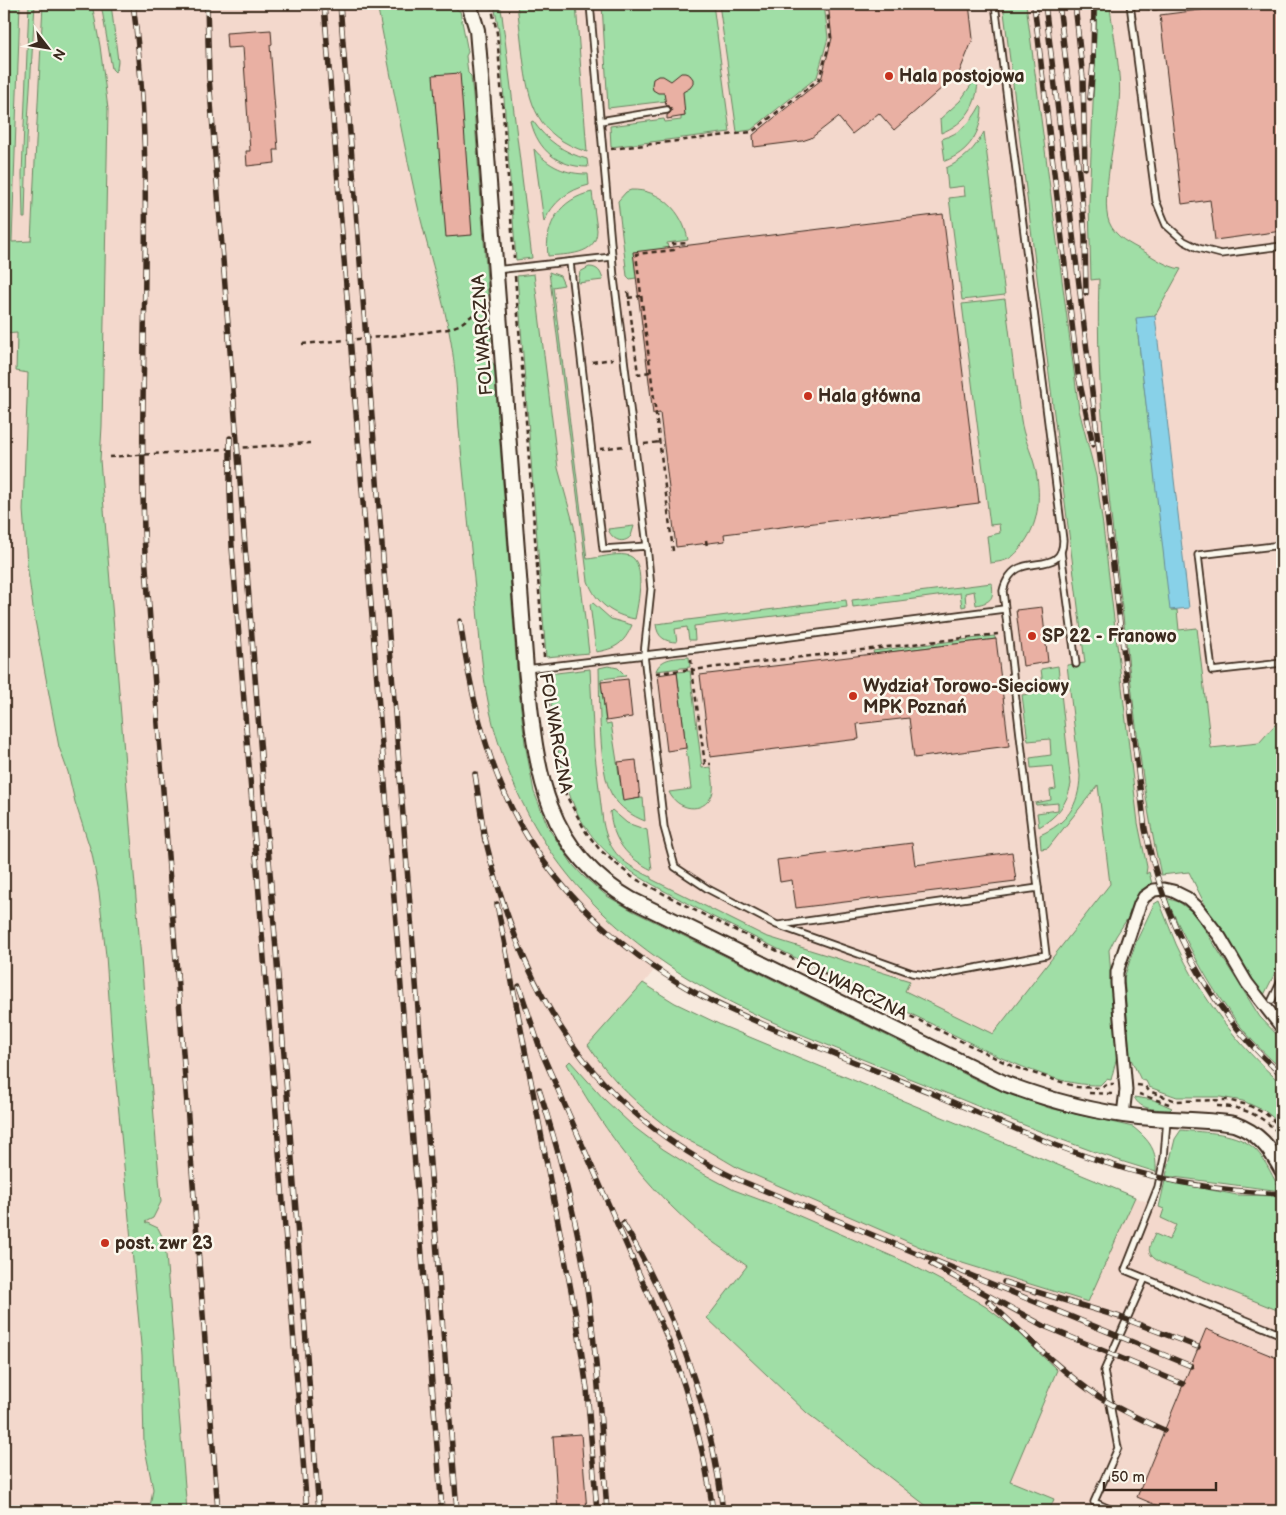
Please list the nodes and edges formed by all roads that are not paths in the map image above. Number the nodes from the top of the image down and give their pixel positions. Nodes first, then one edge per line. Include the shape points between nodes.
1 (468, 4) edge
2 (590, 4) edge
3 (995, 4) edge
4 (1130, 4) edge
5 (1141, 4) edge
6 (1169, 4) edge
7 (667, 110) dead end
8 (600, 121) junction
9 (1282, 246) edge
10 (612, 257) junction
11 (570, 262) junction
12 (496, 270) junction
13 (1282, 544) edge
14 (647, 546) junction
15 (1061, 552) junction
16 (1004, 609) junction
17 (644, 655) junction
18 (1282, 662) edge
19 (1076, 664) dead end
20 (526, 669) junction
21 (1038, 888) junction
22 (777, 925) junction
23 (1282, 979) edge
24 (1272, 1000) dead end
25 (1282, 1028) edge
26 (1123, 1115) junction
27 (1167, 1119) junction
28 (1282, 1170) edge
29 (1145, 1278) junction
30 (1282, 1335) edge
31 (1114, 1511) edge

1 - 12 street, FOLWARCZNA via 476,30
2 - 8 lane
3 - 15 lane via 1063,540
4 - 9 lane via 1156,200 1166,225 1184,241 1221,254
5 - 6 lane
7 - 8 lane
8 - 10 lane
10 - 11 lane
10 - 14 lane
11 - 12 lane
11 - 14 lane via 603,549
12 - 20 street, FOLWARCZNA
13 - 18 lane via 1198,555 1212,671
14 - 17 lane via 650,589
15 - 16 lane via 1047,563 1021,567 1010,575 1003,591
15 - 19 lane
16 - 17 lane
16 - 21 lane
17 - 20 lane
17 - 22 lane via 664,827 674,867
20 - 26 street, FOLWARCZNA via 541,776 551,810 582,861 604,881 624,895 696,932 1006,1084 1062,1102
21 - 22 lane
21 - 22 lane via 1046,955 932,976 912,973
23 - 24 lane
25 - 26 street via 1246,983 1220,937 1196,906 1174,891 1154,890 1140,904 1117,972 1125,1089
26 - 27 street, FOLWARCZNA
27 - 28 street, FOLWARCZNA via 1227,1123 1249,1130 1265,1142
27 - 29 lane via 1158,1187 1125,1270
29 - 30 lane
29 - 31 lane via 1104,1371 1118,1448 1094,1502

